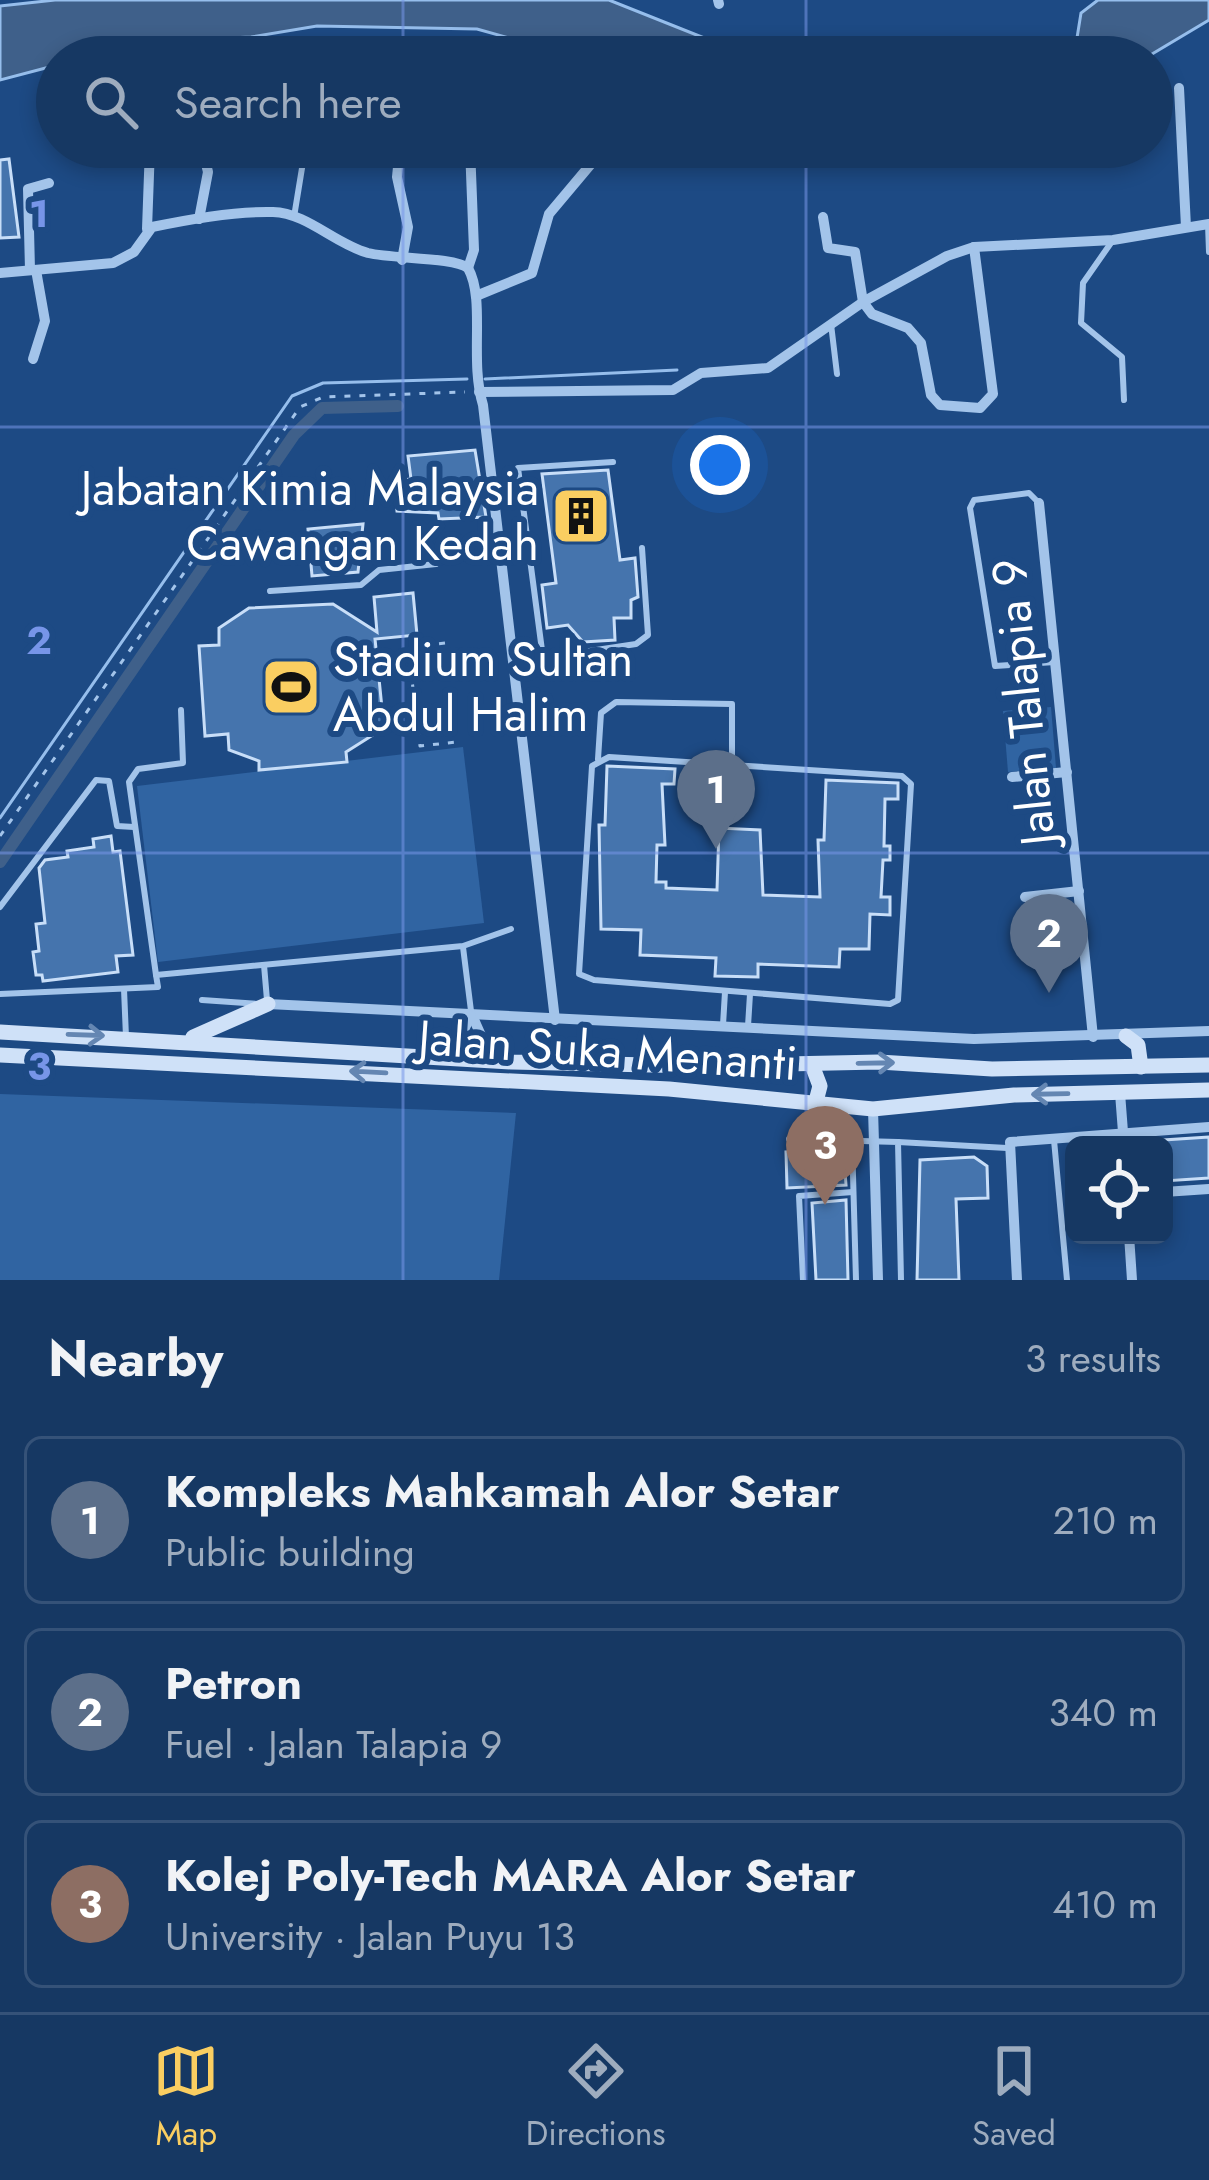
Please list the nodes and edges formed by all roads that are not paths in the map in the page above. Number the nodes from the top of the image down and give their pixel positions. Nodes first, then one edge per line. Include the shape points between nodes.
1 (1179, 88) dead end
2 (149, 168) edge
3 (207, 168) edge
4 (301, 168) edge
5 (398, 168) edge
6 (471, 168) edge
7 (588, 168) edge
8 (49, 183) dead end
9 (295, 217) junction
10 (823, 217) dead end
11 (200, 219) junction
12 (1208, 224) edge
13 (1186, 227) junction
14 (147, 229) junction
15 (1113, 240) junction
16 (974, 248) junction
17 (1209, 252) edge
18 (402, 260) junction
19 (468, 268) junction
20 (33, 270) junction
21 (0, 273) edge
22 (476, 296) junction
23 (863, 302) junction
24 (831, 322) junction
25 (32, 359) dead end
26 (836, 374) dead end
27 (479, 392) junction
28 (1124, 400) dead end
29 (613, 462) dead end
30 (1039, 502) joint
31 (642, 548) dead end
32 (436, 564) dead end
33 (270, 591) dead end
34 (543, 658) junction
35 (515, 662) junction
36 (1055, 662) junction
37 (181, 710) dead end
38 (598, 759) junction
39 (732, 765) junction
40 (1067, 772) junction
41 (1012, 777) dead end
42 (134, 827) junction
43 (1079, 891) junction
44 (1025, 896) dead end
45 (0, 907) edge
46 (512, 929) dead end
47 (463, 946) junction
48 (264, 964) junction
49 (156, 975) junction
50 (124, 989) junction
51 (725, 992) junction
52 (0, 994) edge
53 (750, 994) junction
54 (202, 1000) dead end
55 (268, 1004) junction
56 (472, 1015) junction
57 (555, 1020) junction
58 (723, 1029) junction
59 (748, 1030) junction
60 (1209, 1031) edge
61 (0, 1032) edge
62 (1093, 1036) junction
63 (1126, 1036) junction
64 (126, 1037) junction
65 (172, 1040) junction
66 (0, 1055) edge
67 (436, 1058) junction
68 (511, 1062) junction
69 (812, 1065) junction
70 (1209, 1065) edge
71 (1142, 1066) junction
72 (1209, 1090) edge
73 (1120, 1093) junction
74 (815, 1105) junction
75 (873, 1108) junction
76 (1209, 1127) edge
77 (1053, 1136) junction
78 (1123, 1136) edge
79 (1144, 1136) edge
80 (1065, 1137) edge
81 (789, 1139) dead end
82 (853, 1140) junction
83 (873, 1142) junction
84 (898, 1142) junction
85 (1007, 1148) junction
86 (1209, 1189) edge
87 (1173, 1191) edge
88 (853, 1192) junction
89 (1130, 1244) edge
90 (803, 1280) edge
91 (856, 1280) edge
92 (878, 1280) edge
93 (901, 1280) edge
94 (1017, 1280) edge
95 (1067, 1280) edge
96 (1132, 1280) edge

1 - 13 street
2 - 14 street
3 - 11 street
4 - 9 lane
5 - 18 street via 408,227
6 - 19 street
7 - 22 street via 550,214 532,273
8 - 20 street via 28,189
9 - 11 street
9 - 18 street via 362,251
10 - 23 street via 828,248 857,255
11 - 14 street
12 - 13 street
12 - 17 lane
13 - 15 street
14 - 20 street via 123,260
15 - 16 street
15 - 28 lane via 1083,283 1081,323 1122,357
16 - 23 street
16 - 23 street via 993,386 987,405 935,401 921,344
18 - 19 street via 454,260
19 - 22 street
20 - 21 street
20 - 25 street via 45,321
22 - 27 street
23 - 24 street
24 - 26 lane
24 - 27 street via 768,368 701,374 673,390
27 - 35 street
29 - 34 lane via 518,468
30 - 36 street, Jalan Talapia 9
30 - 36 lane via 1030,493 974,500 970,508 995,666
31 - 34 lane via 648,635 636,644
32 - 33 lane via 379,570 361,585
34 - 35 lane
35 - 57 street
36 - 40 street, Jalan Talapia 9
37 - 42 lane via 182,764 130,776
38 - 39 lane
38 - 39 lane via 601,713 616,702 731,704
38 - 51 lane via 579,974
39 - 53 lane via 902,776 914,798 898,1000
40 - 41 street
40 - 43 street, Jalan Talapia 9
42 - 45 lane via 117,826 109,781 96,780
42 - 49 lane
43 - 44 street
43 - 62 street, Jalan Talapia 9
46 - 47 lane
47 - 48 lane
47 - 56 lane
48 - 49 lane
48 - 55 lane
49 - 50 lane via 158,986
50 - 52 lane
50 - 64 lane
51 - 53 lane
51 - 58 lane
53 - 59 lane
54 - 55 lane
55 - 56 street
55 - 65 main road via 225,1027
56 - 57 street
56 - 67 street via 455,1047
56 - 68 street via 487,1049
57 - 58 street
58 - 59 street
59 - 62 street
60 - 63 street
61 -> 64 main road, Jalan Suka Menanti
62 - 63 street
63 - 71 main road via 1138,1045
64 - 65 main road, Jalan Suka Menanti
65 - 67 main road, Jalan Suka Menanti
74 -> 66 main road, Jalan Suka Menanti via 645,1087
67 - 68 main road, Jalan Suka Menanti
68 - 69 main road, Jalan Suka Menanti
69 -> 71 main road, Jalan Suka Menanti
69 - 74 main road via 820,1080
70 - 71 main road, Jalan Suka Menanti
72 - 73 main road, Jalan Suka Menanti
73 -> 75 main road, Jalan Suka Menanti
73 - 78 street
74 - 75 main road, Jalan Suka Menanti
75 - 83 street
76 - 79 street
77 - 80 street
77 - 85 street via 1016,1139
77 - 95 lane
81 - 82 lane
82 - 83 lane
82 - 88 lane
83 - 84 lane
83 - 92 street
84 - 85 lane
84 - 93 lane
85 - 94 street
86 - 87 street
88 - 90 lane via 799,1196
88 - 91 lane
89 - 96 street

